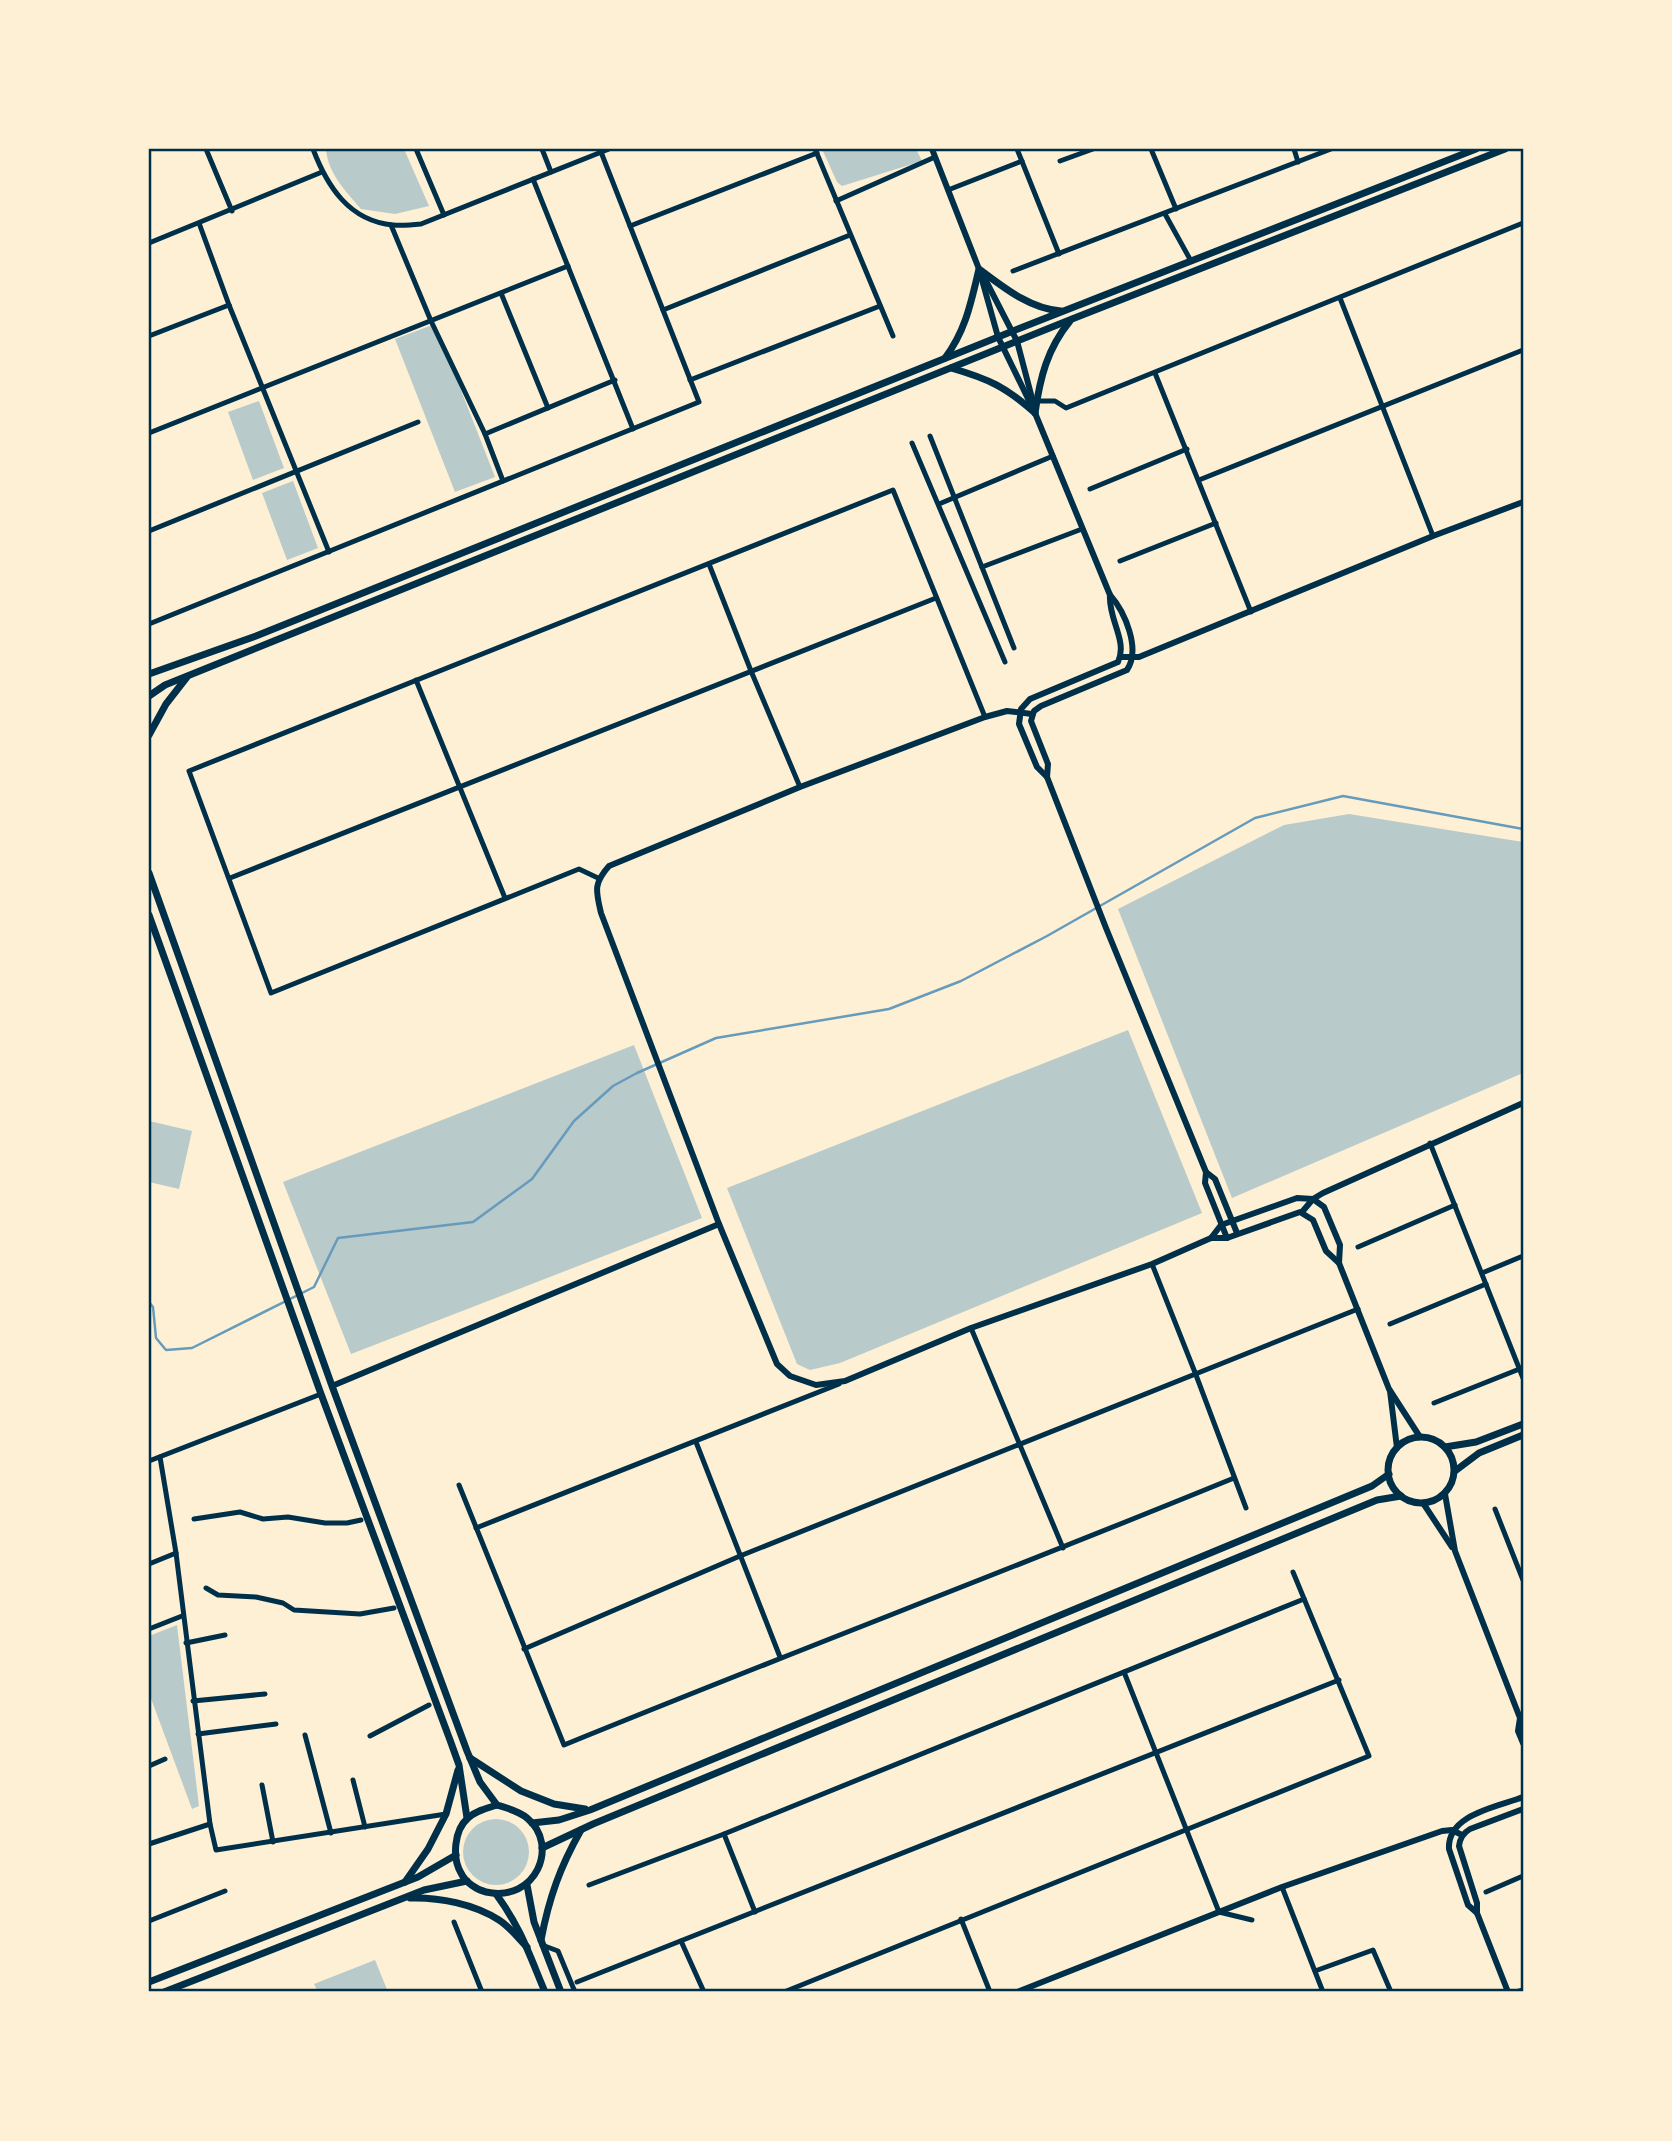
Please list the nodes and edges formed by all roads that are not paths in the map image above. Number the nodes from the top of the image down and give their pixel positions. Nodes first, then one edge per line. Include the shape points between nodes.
1 (206, 149) edge
2 (313, 149) edge
3 (416, 149) edge
4 (542, 149) edge
5 (609, 149) edge
6 (932, 149) edge
7 (1017, 149) edge
8 (1093, 149) edge
9 (1151, 149) edge
10 (1294, 149) edge
11 (1331, 149) edge
12 (1476, 149) edge
13 (1506, 149) edge
14 (816, 151) edge
15 (601, 152) junction
16 (935, 157) junction
17 (1022, 161) junction
18 (1060, 161) dead end
19 (1298, 162) junction
20 (322, 172) junction
21 (551, 172) junction
22 (533, 179) junction
23 (948, 190) junction
24 (836, 201) junction
25 (1176, 209) junction
26 (232, 211) junction
27 (1165, 214) junction
28 (444, 215) junction
29 (199, 223) junction
30 (1523, 223) edge
31 (391, 225) junction
32 (630, 226) junction
33 (850, 236) junction
34 (149, 243) edge
35 (1059, 254) junction
36 (1191, 261) junction
37 (568, 266) junction
38 (979, 268) junction
39 (1013, 271) dead end
40 (501, 293) junction
41 (1340, 298) junction
42 (229, 305) junction
43 (880, 306) junction
44 (663, 310) junction
45 (1063, 311) junction
46 (1072, 319) junction
47 (431, 321) junction
48 (1013, 331) junction
49 (149, 336) edge
50 (893, 337) dead end
51 (998, 337) junction
52 (1017, 341) junction
53 (1002, 347) junction
54 (1523, 350) edge
55 (945, 359) junction
56 (951, 368) junction
57 (1155, 373) junction
58 (615, 380) junction
59 (690, 380) junction
60 (262, 388) junction
61 (1037, 401) junction
62 (1383, 406) junction
63 (548, 408) junction
64 (1035, 413) junction
65 (418, 422) dead end
66 (633, 429) junction
67 (149, 433) edge
68 (485, 434) junction
69 (930, 436) dead end
70 (912, 443) dead end
71 (1187, 449) junction
72 (1053, 456) junction
73 (297, 471) junction
74 (1199, 480) junction
75 (503, 481) junction
76 (1090, 489) dead end
77 (954, 496) junction
78 (1523, 502) edge
79 (939, 504) junction
80 (1216, 523) junction
81 (1082, 529) junction
82 (149, 531) edge
83 (1433, 536) junction
84 (328, 552) junction
85 (1120, 561) dead end
86 (709, 564) junction
87 (982, 567) junction
88 (1110, 595) junction
89 (936, 598) junction
90 (1251, 612) junction
91 (149, 624) edge
92 (1014, 648) dead end
93 (1121, 657) junction
94 (1132, 659) junction
95 (1005, 662) dead end
96 (751, 671) junction
97 (149, 674) edge
98 (187, 676) junction
99 (416, 680) junction
100 (149, 696) edge
101 (1020, 711) junction
102 (1032, 714) junction
103 (985, 717) junction
104 (149, 735) edge
105 (1048, 777) junction
106 (459, 787) junction
107 (800, 787) junction
108 (149, 873) edge
109 (230, 878) junction
110 (598, 878) junction
111 (505, 898) junction
112 (149, 915) edge
113 (1523, 1103) edge
114 (1430, 1143) junction
115 (1206, 1172) junction
116 (1313, 1199) junction
117 (1455, 1205) junction
118 (1302, 1212) junction
119 (1232, 1220) junction
120 (719, 1224) junction
121 (1222, 1225) junction
122 (1237, 1233) junction
123 (1211, 1238) junction
124 (1227, 1238) junction
125 (1358, 1247) dead end
126 (1523, 1256) edge
127 (1339, 1263) junction
128 (1152, 1264) junction
129 (1482, 1273) junction
130 (1486, 1284) junction
131 (1358, 1309) junction
132 (1390, 1324) dead end
133 (971, 1328) junction
134 (1522, 1369) edge
135 (1196, 1375) junction
136 (1523, 1378) edge
137 (845, 1381) junction
138 (332, 1386) junction
139 (1389, 1390) junction
140 (321, 1394) junction
141 (1434, 1403) dead end
142 (1523, 1424) edge
143 (1523, 1436) edge
144 (1420, 1437) junction
145 (696, 1442) junction
146 (1018, 1445) junction
147 (1445, 1447) junction
148 (1397, 1448) junction
149 (160, 1457) junction
150 (149, 1461) edge
151 (1455, 1471) junction
152 (1389, 1474) junction
153 (1234, 1478) junction
154 (459, 1485) dead end
155 (1444, 1494) junction
156 (1401, 1496) junction
157 (1423, 1503) junction
158 (1246, 1508) dead end
159 (1495, 1509) dead end
160 (194, 1519) dead end
161 (361, 1520) dead end
162 (476, 1528) junction
163 (1063, 1548) junction
164 (1455, 1551) junction
165 (176, 1553) junction
166 (740, 1556) junction
167 (149, 1564) edge
168 (1293, 1572) dead end
169 (1523, 1580) edge
170 (206, 1588) dead end
171 (1304, 1599) junction
172 (394, 1608) dead end
173 (182, 1616) junction
174 (149, 1629) edge
175 (225, 1634) dead end
176 (186, 1643) junction
177 (524, 1649) junction
178 (780, 1657) junction
179 (1124, 1672) junction
180 (1339, 1680) junction
181 (265, 1694) dead end
182 (193, 1701) junction
183 (429, 1705) dead end
184 (1522, 1719) edge
185 (276, 1724) dead end
186 (198, 1734) junction
187 (305, 1735) dead end
188 (370, 1736) dead end
189 (1523, 1744) edge
190 (1156, 1750) junction
191 (470, 1758) junction
192 (165, 1759) dead end
193 (459, 1765) junction
194 (149, 1766) edge
195 (353, 1780) dead end
196 (262, 1785) dead end
197 (1523, 1797) edge
198 (497, 1805) junction
199 (1523, 1809) edge
200 (590, 1810) junction
201 (446, 1814) junction
202 (467, 1818) junction
203 (532, 1823) junction
204 (210, 1825) junction
205 (365, 1827) junction
206 (1188, 1829) junction
207 (581, 1830) junction
208 (1452, 1830) junction
209 (331, 1833) junction
210 (724, 1834) junction
211 (1462, 1835) junction
212 (274, 1842) junction
213 (149, 1844) edge
214 (542, 1849) junction
215 (456, 1855) junction
216 (1523, 1876) edge
217 (467, 1881) junction
218 (404, 1882) junction
219 (527, 1885) junction
220 (589, 1885) dead end
221 (1282, 1887) junction
222 (225, 1891) dead end
223 (1486, 1892) dead end
224 (496, 1894) junction
225 (402, 1898) junction
226 (755, 1912) junction
227 (1219, 1912) junction
228 (1477, 1913) junction
229 (961, 1919) junction
230 (1252, 1920) dead end
231 (149, 1921) edge
232 (454, 1922) dead end
233 (681, 1941) junction
234 (542, 1943) junction
235 (527, 1947) junction
236 (1315, 1971) junction
237 (149, 1982) edge
238 (577, 1982) dead end
239 (1523, 1990) edge
240 (164, 1992) edge
241 (482, 1992) edge
242 (545, 1992) edge
243 (561, 1992) edge
244 (575, 1992) edge
245 (704, 1992) edge
246 (784, 1992) edge
247 (990, 1992) edge
248 (1017, 1992) edge
249 (1323, 1992) edge
250 (1391, 1992) edge
251 (1508, 1992) edge
252 (1516, 1992) edge

1 - 26 street
2 - 20 street
3 - 28 street
4 - 21 street
5 - 15 street
6 - 16 street
7 - 17 street
8 - 18 street
9 - 25 street
10 - 19 street
11 - 19 street
12 - 36 main road
13 - 46 main road
14 - 24 street
14 - 32 street
15 - 21 street
15 - 32 street
16 - 23 street
16 - 24 street
17 - 23 street
17 - 35 street
19 - 25 street
20 - 26 street
20 - 31 street via 335,194 360,214
21 - 22 street
22 - 28 street
22 - 37 street
23 - 38 street
24 - 33 street
25 - 27 street
26 - 29 street
27 - 35 street
27 - 36 street
28 - 31 street via 421,224
29 - 34 street
29 - 42 street
30 - 41 street
31 - 47 street
32 - 44 street
33 - 43 street
33 - 44 street
35 - 39 street
36 - 45 main road
37 - 40 street
37 - 58 street
38 - 45 main road via 1033,304
38 - 48 street
38 - 51 street
38 - 55 main road via 968,315
40 - 47 street
40 - 63 street
41 - 57 street
41 - 62 street
42 - 49 street
42 - 60 street
43 - 50 street
43 - 59 street
44 - 59 street
45 - 48 main road
46 - 52 main road
46 - 61 main road via 1056,337 1046,360
47 - 60 street
47 - 68 street
48 - 51 main road
48 - 52 street
51 - 53 street
51 - 55 main road
52 - 53 main road
52 - 64 street
53 - 56 main road
53 - 64 street
54 - 62 street
55 - 97 main road via 256,636
56 - 64 main road via 988,379
56 - 98 main road
57 - 61 street via 1066,408 1055,401
57 - 71 street
58 - 63 street
58 - 66 street
59 - 66 street via 699,402
60 - 67 street
60 - 73 street
61 - 64 main road
62 - 74 street
62 - 83 street
63 - 68 street
64 - 72 street
65 - 73 street
66 - 75 street
68 - 75 street
69 - 77 street
70 - 79 street
71 - 74 street
71 - 76 street
72 - 77 street
72 - 81 street
73 - 82 street
73 - 84 street
74 - 80 street
75 - 84 street
77 - 79 street
77 - 87 street
78 - 83 street
79 - 95 street
80 - 85 street
80 - 90 street
81 - 87 street
81 - 88 street
83 - 90 street
84 - 91 street
86 - 89 street via 893,490
86 - 96 street
86 - 99 street
87 - 92 street
88 - 93 street via 1109,610
88 - 94 street via 1120,606 1133,647
89 - 96 street
89 - 103 street
90 - 94 street
93 - 94 street
93 - 101 street via 1116,664 1030,699
94 - 102 street via 1120,675 1041,706
96 - 106 street
96 - 107 street
98 - 100 main road
98 - 104 main road
99 - 106 street
99 - 109 street via 189,771
101 - 102 street
101 - 103 street
101 - 105 street via 1019,724 1037,767
102 - 105 street
103 - 107 street
105 - 115 street
106 - 109 street
106 - 111 street
107 - 110 street via 609,866
108 - 138 main road
109 - 111 street via 271,993
110 - 111 street via 579,869
110 - 120 street via 601,913
112 - 140 main road
113 - 114 street
114 - 116 street
114 - 117 street
115 - 119 street via 1215,1180
115 - 121 street via 1205,1183
116 - 118 street
116 - 119 street via 1297,1198
116 - 127 street via 1324,1207 1340,1245
117 - 125 street
117 - 129 street
118 - 122 street
118 - 127 street via 1313,1220 1326,1251
119 - 121 street
119 - 122 street
120 - 137 street via 777,1364 790,1376 816,1385
120 - 138 street
121 - 123 street
121 - 124 street
122 - 124 street
123 - 124 street
123 - 128 street
126 - 129 street
127 - 131 street
128 - 133 street
128 - 135 street
129 - 130 street
130 - 132 street
130 - 134 street
131 - 135 street
131 - 139 street
133 - 137 street
133 - 146 street
134 - 136 street
134 - 141 street
135 - 146 street
135 - 153 street
137 - 145 street
138 - 191 main road
139 - 144 street
139 - 148 street
140 - 149 street
140 - 193 main road
142 - 147 main road via 1476,1442
143 - 151 main road via 1479,1453
144 - 147 main road
144 - 148 main road
145 - 162 street
145 - 166 street
146 - 163 street
146 - 166 street
147 - 151 main road
148 - 152 main road
149 - 150 street
149 - 165 street
151 - 155 main road
152 - 156 main road
152 - 200 main road via 1372,1486
153 - 158 street
153 - 163 street
154 - 162 street
155 - 157 main road
155 - 164 street
156 - 157 main road
156 - 207 main road via 1377,1500
157 - 164 street
159 - 169 street
160 - 161 street via 240,1513 325,1523
162 - 177 street
163 - 178 street
164 - 184 street
165 - 167 street
165 - 173 street
166 - 177 street
166 - 178 street
168 - 171 street
170 - 172 street via 218,1595 283,1603 294,1610 360,1614
171 - 179 street
171 - 180 street
173 - 174 street
173 - 176 street
175 - 176 street
176 - 182 street
177 - 178 street via 564,1745
179 - 190 street
179 - 210 street
180 - 190 street
180 - 206 street via 1369,1756
181 - 182 street
182 - 186 street
183 - 188 street
184 - 189 street via 1518,1731
185 - 186 street
186 - 204 street
187 - 209 street
190 - 206 street
190 - 226 street
191 - 198 main road
191 - 200 main road via 521,1791 554,1804
192 - 194 street
193 - 201 main road
193 - 202 main road
195 - 205 street
196 - 212 street
197 - 208 street via 1473,1816
198 - 202 main road
198 - 203 main road
199 - 211 street
200 - 203 main road
201 - 205 street
201 - 218 main road
202 - 215 main road via 458,1833
203 - 214 main road
204 - 212 street via 216,1850
204 - 213 street
205 - 209 street
206 - 227 street
206 - 229 street
207 - 214 main road
207 - 234 main road via 562,1863
208 - 211 street
208 - 221 street
208 - 228 street via 1449,1849 1468,1905
209 - 212 street
210 - 220 street
210 - 226 street
211 - 228 street via 1459,1846 1478,1903
214 - 219 main road
215 - 217 main road
215 - 218 main road
216 - 223 street
217 - 224 main road
217 - 225 main road
218 - 237 main road
219 - 224 main road via 510,1894
219 - 234 main road via 528,1903
221 - 227 street
221 - 236 street
222 - 231 street
224 - 235 main road
225 - 235 main road via 425,1897 467,1906 501,1921
225 - 240 main road
226 - 233 street
227 - 230 street
227 - 248 street
228 - 251 street
229 - 246 street
229 - 247 street
232 - 241 street
233 - 238 street
233 - 245 street
234 - 243 main road
234 - 244 street via 558,1951
235 - 242 main road
236 - 249 street
236 - 250 street via 1373,1950
239 - 252 street

